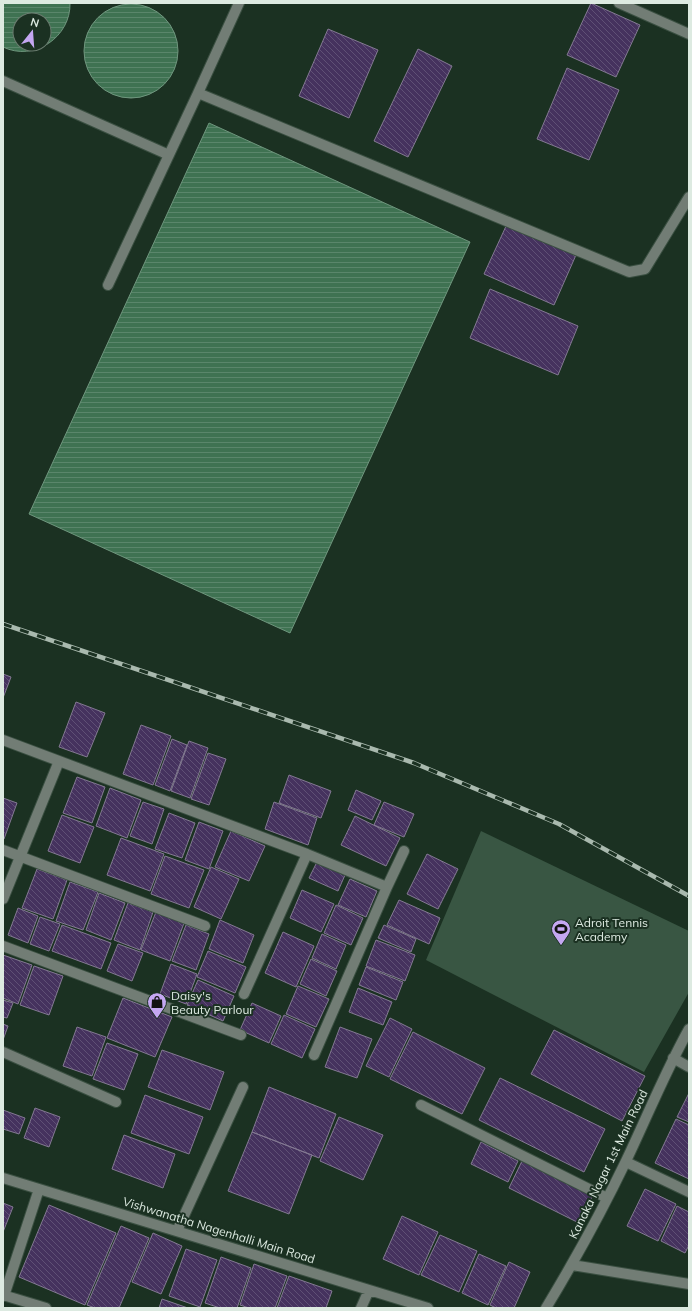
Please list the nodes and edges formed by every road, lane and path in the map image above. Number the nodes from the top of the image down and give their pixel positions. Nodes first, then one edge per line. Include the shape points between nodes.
1 (239, 3) edge
2 (619, 3) edge
3 (689, 34) edge
4 (3, 81) edge
5 (198, 93) junction
6 (169, 155) junction
7 (689, 197) edge
8 (108, 285) dead end
9 (3, 740) edge
10 (59, 761) junction
11 (3, 850) edge
12 (404, 851) dead end
13 (307, 854) junction
14 (20, 856) junction
15 (387, 887) junction
16 (3, 899) edge
17 (205, 926) dead end
18 (3, 946) edge
19 (244, 994) dead end
20 (689, 1029) edge
21 (241, 1035) dead end
22 (3, 1052) edge
23 (314, 1055) dead end
24 (673, 1058) junction
25 (689, 1067) edge
26 (243, 1087) dead end
27 (116, 1102) dead end
28 (421, 1105) dead end
29 (626, 1162) junction
30 (3, 1178) edge
31 (39, 1189) junction
32 (689, 1192) edge
33 (607, 1198) junction
34 (177, 1231) junction
35 (572, 1265) junction
36 (689, 1284) edge
37 (369, 1290) junction
38 (4, 1296) edge
39 (15, 1304) edge
40 (46, 1308) edge
41 (361, 1308) edge
42 (428, 1308) edge
43 (546, 1308) edge

1 - 5 street
2 - 3 street
4 - 6 street
5 - 6 street
5 - 7 street via 629,272 645,269
6 - 8 street
9 - 10 street
10 - 13 street
10 - 14 street
11 - 14 street
12 - 15 street
13 - 15 street
13 - 19 street
14 - 16 street
14 - 17 street
15 - 23 street
18 - 21 street
20 - 24 street, Kanaka Nagar 1st Main Road
22 - 27 street
24 - 25 street
24 - 29 street, Kanaka Nagar 1st Main Road
26 - 34 street
28 - 33 street
29 - 32 street
29 - 33 street, Kanaka Nagar 1st Main Road
30 - 31 street, Vishwanatha Nagenhalli Main Road
31 - 34 street, Vishwanatha Nagenhalli Main Road
31 - 38 street
33 - 35 street, Kanaka Nagar 1st Main Road
34 - 37 street, Vishwanatha Nagenhalli Main Road
35 - 36 street
35 - 43 street, Kanaka Nagar 1st Main Road
37 - 41 street
37 - 42 street, Vishwanatha Nagenhalli Main Road
38 - 39 street
39 - 40 street

